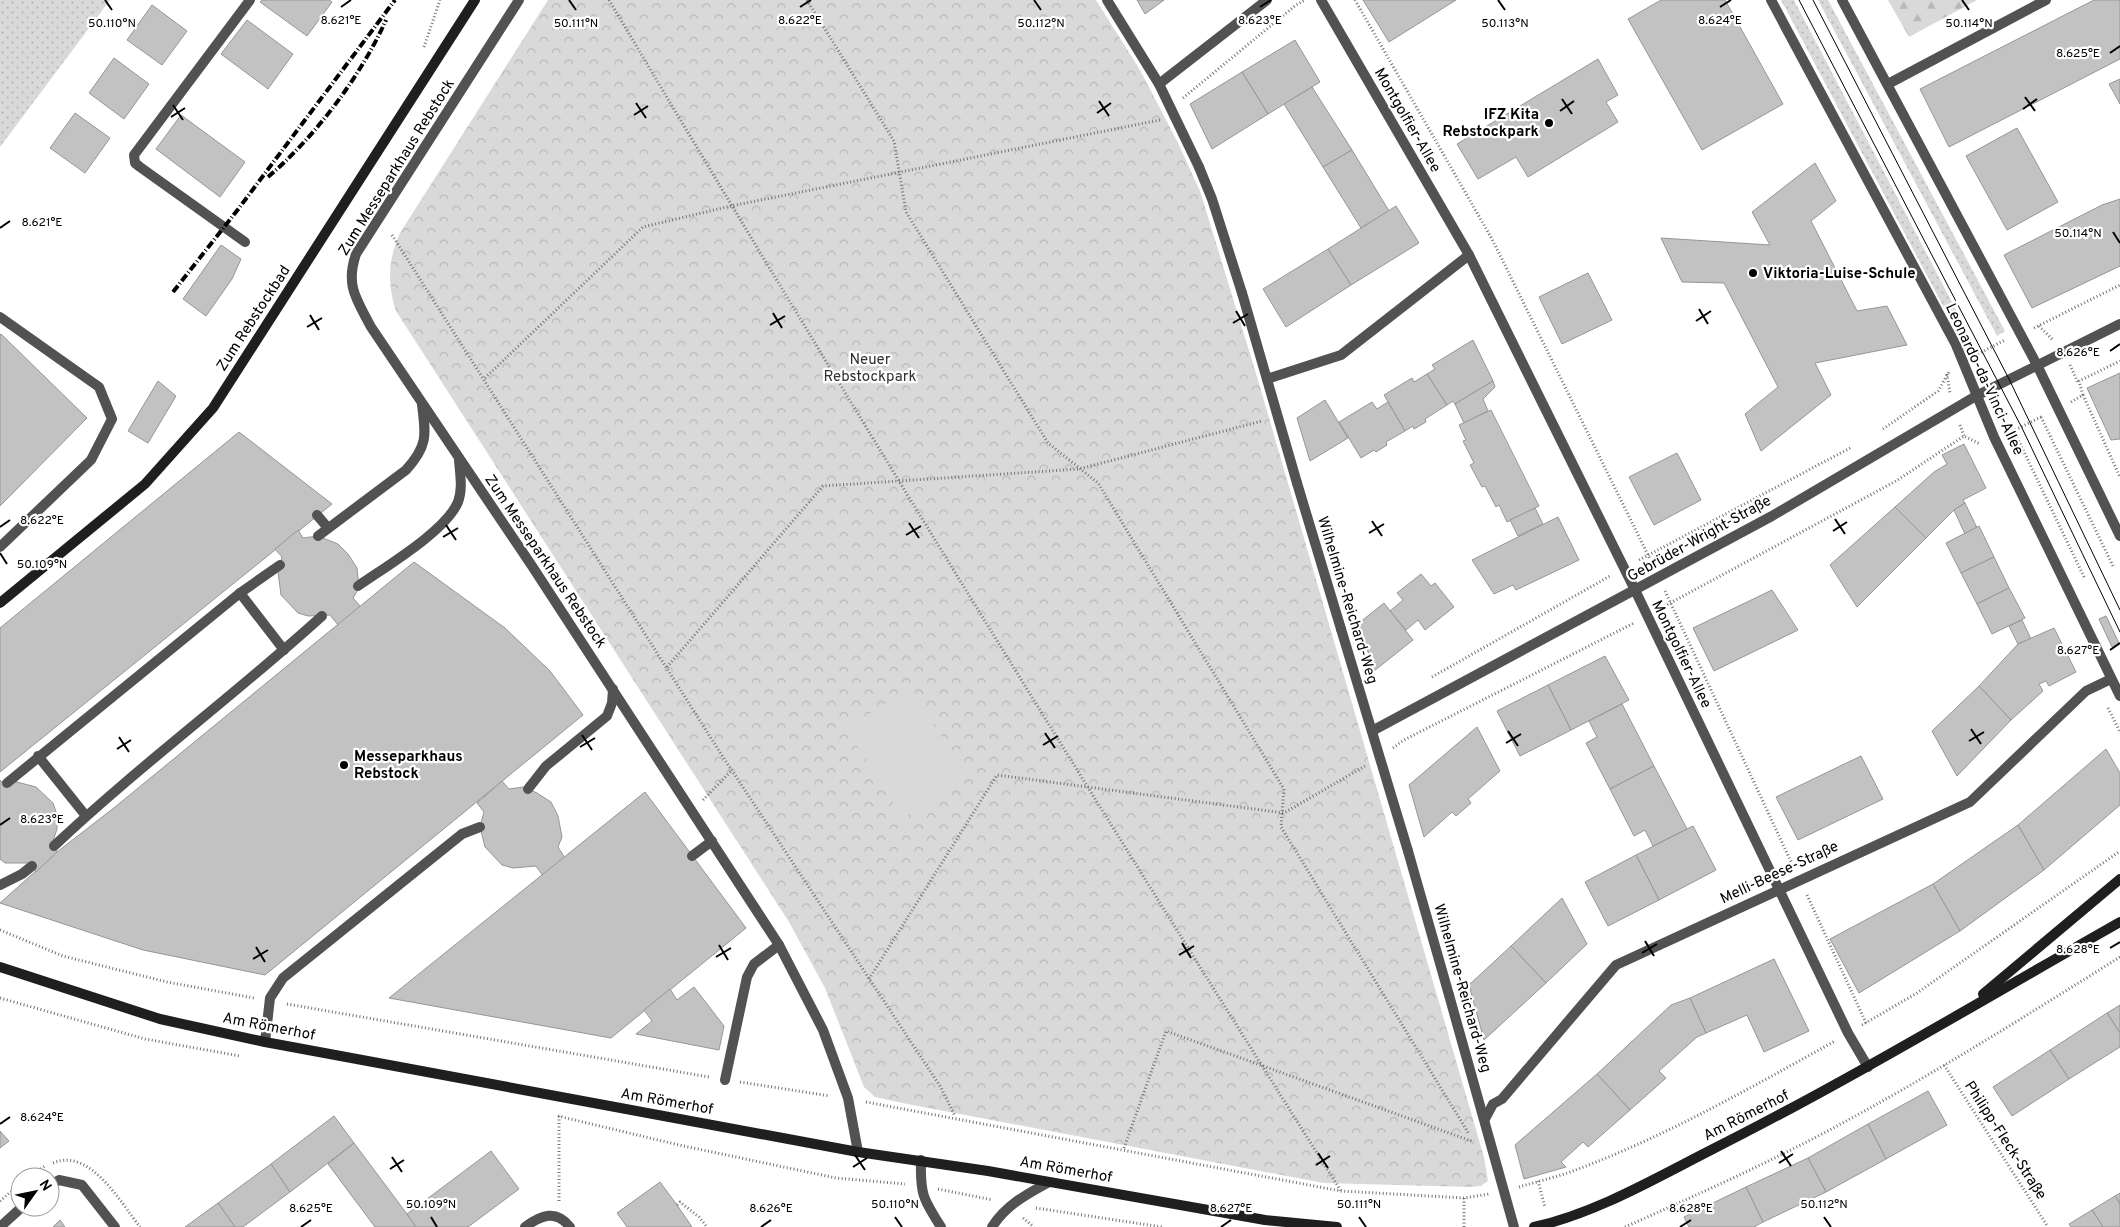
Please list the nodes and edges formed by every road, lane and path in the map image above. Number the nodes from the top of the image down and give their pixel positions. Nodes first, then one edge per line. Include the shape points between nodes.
1 (250, 0) edge
2 (440, 0) edge
3 (475, 0) edge
4 (519, 0) edge
5 (609, 0) edge
6 (807, 0) edge
7 (1107, 0) edge
8 (1267, 0) edge
9 (1306, 0) edge
10 (1321, 0) edge
11 (1354, 0) edge
12 (1771, 0) edge
13 (1842, 0) edge
14 (2046, 0) edge
15 (423, 48) dead end
16 (1159, 84) junction
17 (1888, 84) junction
18 (1173, 112) junction
19 (899, 174) junction
20 (731, 206) junction
21 (392, 235) dead end
22 (245, 242) dead end
23 (1469, 255) junction
24 (2120, 285) edge
25 (0, 317) edge
26 (2120, 324) edge
27 (2039, 326) junction
28 (2020, 333) junction
29 (2064, 352) junction
30 (2120, 361) edge
31 (1964, 362) junction
32 (2038, 365) junction
33 (485, 378) junction
34 (1266, 379) junction
35 (2084, 395) junction
36 (1976, 396) junction
37 (422, 404) junction
38 (2059, 408) junction
39 (1277, 417) junction
40 (2041, 417) junction
41 (2014, 431) junction
42 (1879, 432) dead end
43 (1994, 437) junction
44 (1854, 446) dead end
45 (459, 460) junction
46 (1078, 469) junction
47 (2120, 477) edge
48 (900, 482) junction
49 (317, 515) dead end
50 (328, 528) junction
51 (318, 536) dead end
52 (2120, 536) edge
53 (0, 546) edge
54 (1648, 555) junction
55 (280, 565) dead end
56 (2113, 566) dead end
57 (1624, 568) junction
58 (1659, 577) junction
59 (2084, 579) dead end
60 (358, 586) dead end
61 (1635, 590) junction
62 (240, 593) junction
63 (0, 603) edge
64 (1671, 603) junction
65 (322, 616) dead end
66 (1647, 616) junction
67 (284, 650) junction
68 (666, 667) junction
69 (2111, 679) junction
70 (1426, 680) dead end
71 (613, 689) junction
72 (2120, 696) edge
73 (1372, 731) junction
74 (38, 756) junction
75 (1380, 758) junction
76 (732, 770) junction
77 (7, 783) dead end
78 (1086, 786) junction
79 (528, 789) dead end
80 (692, 811) junction
81 (1284, 813) junction
82 (86, 816) junction
83 (480, 827) dead end
84 (712, 841) junction
85 (54, 846) dead end
86 (2120, 851) edge
87 (692, 856) dead end
88 (32, 866) dead end
89 (1799, 879) junction
90 (2120, 879) edge
91 (0, 885) edge
92 (1778, 889) junction
93 (2120, 922) edge
94 (0, 930) edge
95 (779, 945) junction
96 (2120, 957) edge
97 (0, 967) edge
98 (869, 979) junction
99 (0, 998) edge
100 (270, 1001) junction
101 (1963, 1010) junction
102 (1866, 1023) junction
103 (1848, 1034) junction
104 (265, 1042) junction
105 (241, 1056) dead end
106 (1262, 1065) junction
107 (1944, 1066) junction
108 (1868, 1067) junction
109 (725, 1080) junction
110 (848, 1098) junction
111 (549, 1113) dead end
112 (559, 1116) junction
113 (955, 1117) junction
114 (1485, 1119) junction
115 (1124, 1148) junction
116 (858, 1152) junction
117 (921, 1160) junction
118 (836, 1178) dead end
119 (60, 1180) edge
120 (1538, 1181) junction
121 (1050, 1182) junction
122 (1341, 1191) junction
123 (1504, 1191) junction
124 (10, 1192) edge
125 (1464, 1198) junction
126 (0, 1201) edge
127 (676, 1205) dead end
128 (559, 1216) junction
129 (11, 1217) edge
130 (1550, 1224) junction
131 (0, 1227) edge
132 (115, 1227) edge
133 (525, 1227) edge
134 (570, 1227) edge
135 (706, 1227) edge
136 (941, 1227) edge
137 (992, 1227) edge
138 (1336, 1227) edge
139 (1464, 1227) edge
140 (1514, 1227) edge
141 (1534, 1227) edge
142 (1625, 1227) edge
143 (2048, 1227) edge

1 - 22 street via 134,155 135,163 140,167
2 - 15 path
3 - 63 main road, Zum Rebstockbad via 213,408 145,484
4 - 37 street, Zum Messeparkhaus Rebstock via 356,254 351,268 353,293 371,328
5 - 20 path
6 - 19 path via 894,141
7 - 16 street, Wilhelmine-Reichard-Weg
8 - 16 street
9 - 18 path
10 - 23 street, Montgolfier-Allee
11 - 54 path via 1492,240
12 - 31 street, Leonardo-da-Vinci-Allee
13 - 17 street
14 - 17 street
16 - 18 street, Wilhelmine-Reichard-Weg
17 - 28 street
18 - 19 path
18 - 34 street, Wilhelmine-Reichard-Weg via 1212,199
19 - 20 path
19 - 46 path via 906,212 1048,443
20 - 33 path via 643,227
20 - 48 path
21 - 33 path
23 - 34 street via 1341,355
23 - 57 street, Montgolfier-Allee
24 - 27 path
25 - 53 street via 99,387 112,419 91,460
26 - 29 street, Gebrüder-Wright-Straße
27 - 28 path
27 - 29 path
28 - 31 path
28 - 32 street
29 - 32 street, Gebrüder-Wright-Straße
29 - 35 path
30 - 35 path via 2079,381
31 - 36 street, Leonardo-da-Vinci-Allee
31 - 42 path via 1946,374 1938,391
32 - 36 street, Gebrüder-Wright-Straße
32 - 38 street
33 - 68 path
34 - 39 street, Wilhelmine-Reichard-Weg
35 - 38 path
35 - 47 path
36 - 43 street, Leonardo-da-Vinci-Allee
36 - 58 street, Gebrüder-Wright-Straße via 1780,511
37 - 45 street, Zum Messeparkhaus Rebstock
37 - 50 street via 425,442 418,457 406,470
38 - 40 path
38 - 52 street
39 - 46 path
39 - 73 street, Wilhelmine-Reichard-Weg
40 - 41 path
40 - 56 path
41 - 43 path
41 - 59 path
43 - 64 path via 1978,444 1964,436 1896,481
43 - 69 street, Leonardo-da-Vinci-Allee
44 - 54 path
45 - 60 street via 461,487 452,514
45 - 71 street, Zum Messeparkhaus Rebstock
46 - 48 path
46 - 81 path via 1098,483 1284,789
48 - 68 path via 824,486
48 - 78 path
49 - 50 street
50 - 51 street
54 - 57 path
54 - 58 path
55 - 62 street
57 - 61 street, Montgolfier-Allee
57 - 70 path
58 - 61 street, Gebrüder-Wright-Straße
58 - 64 path
61 - 66 street, Montgolfier-Allee
61 - 73 street, Gebrüder-Wright-Straße
62 - 67 street
62 - 74 street
64 - 66 path
64 - 89 path
65 - 67 street
66 - 75 path via 1404,740
66 - 92 street, Montgolfier-Allee
67 - 82 street
68 - 76 path
69 - 72 street, Leonardo-da-Vinci-Allee
69 - 89 street, Melli-Beese-Straße via 2086,691 1970,802
71 - 79 street via 607,716 546,766
71 - 80 street, Zum Messeparkhaus Rebstock
73 - 75 street, Wilhelmine-Reichard-Weg
74 - 77 street
74 - 82 street
75 - 81 path
75 - 114 street, Wilhelmine-Reichard-Weg
76 - 80 path
76 - 98 path
78 - 81 path
78 - 98 path via 997,775
78 - 106 path
80 - 84 street, Zum Messeparkhaus Rebstock
81 - 106 path via 1281,827 1474,1143
82 - 85 street
83 - 100 street via 462,834 283,978
84 - 87 street
84 - 95 street, Zum Messeparkhaus Rebstock
86 - 102 path via 1917,993
88 - 91 street
89 - 92 street, Melli-Beese-Straße
89 - 102 path
90 - 101 main road, Am Römerhof
92 - 103 street, Montgolfier-Allee
92 - 114 street, Melli-Beese-Straße via 1616,965 1502,1099 1493,1104
93 - 101 main road, Am Römerhof
94 - 100 path via 63,956 167,982
95 - 109 street via 754,964 747,977
95 - 110 street, Zum Messeparkhaus Rebstock via 824,1030
96 - 107 path
97 - 104 main road, Am Römerhof via 160,1019
98 - 113 path via 940,1086
99 - 105 path via 145,1039
100 - 104 street
100 - 109 path
101 - 108 main road, Am Römerhof
102 - 103 path
103 - 108 street, Montgolfier-Allee
103 - 120 path via 1649,1139 1580,1168
104 - 116 main road, Am Römerhof
106 - 115 path via 1166,1031
106 - 122 path
107 - 142 path via 1836,1127 1720,1185
107 - 143 path, Philipp-Fleck-Straße
108 - 130 main road, Am Römerhof via 1786,1113 1644,1184
109 - 110 path
110 - 113 path
110 - 116 street, Zum Messeparkhaus Rebstock
111 - 112 path
112 - 118 path
112 - 128 path
113 - 115 path
114 - 123 street, Wilhelmine-Reichard-Weg
115 - 122 path
116 - 117 main road, Am Römerhof
117 - 121 main road, Am Römerhof
117 - 136 street via 921,1192
119 - 132 street via 82,1185
120 - 123 path
120 - 130 path
121 - 137 street via 1012,1204
121 - 138 main road, Am Römerhof via 1265,1220
122 - 125 path
123 - 125 path
123 - 140 street, Wilhelmine-Reichard-Weg
124 - 126 path
125 - 139 path
127 - 135 path via 680,1202
128 - 133 street via 544,1215
128 - 134 street
129 - 131 street
130 - 141 main road, Am Römerhof

